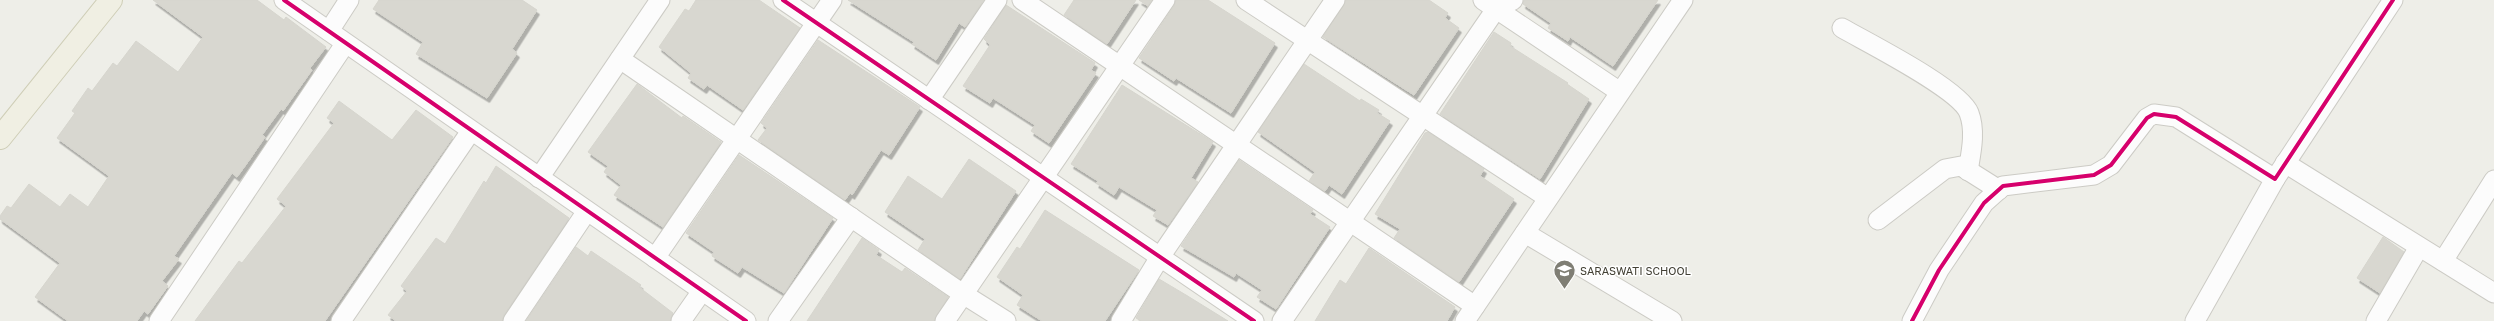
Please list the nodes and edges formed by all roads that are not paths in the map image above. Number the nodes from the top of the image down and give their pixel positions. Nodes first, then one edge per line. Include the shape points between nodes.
1 (111, 0) edge
2 (284, 0) edge
3 (349, 0) edge
4 (660, 0) edge
5 (782, 0) edge
6 (832, 0) edge
7 (998, 0) edge
8 (1022, 0) edge
9 (1165, 0) edge
10 (1246, 0) edge
11 (1335, 0) edge
12 (1683, 0) edge
13 (2393, 0) edge
14 (1497, 3) edge
15 (816, 23) junction
16 (1842, 28) dead end
17 (329, 31) junction
18 (1308, 41) junction
19 (345, 44) junction
20 (620, 59) junction
21 (1120, 66) junction
22 (1620, 92) junction
23 (929, 100) junction
24 (1423, 116) junction
25 (471, 131) junction
26 (0, 138) edge
27 (736, 139) junction
28 (1236, 145) junction
29 (1968, 171) junction
30 (2280, 171) junction
31 (540, 178) junction
32 (1044, 178) junction
33 (2494, 180) edge
34 (1998, 190) junction
35 (1548, 198) junction
36 (587, 211) junction
37 (851, 217) junction
38 (1878, 220) dead end
39 (1350, 222) junction
40 (1525, 233) junction
41 (2419, 247) junction
42 (1160, 257) junction
43 (654, 258) junction
44 (2443, 261) junction
45 (702, 290) junction
46 (2494, 293) edge
47 (963, 294) junction
48 (1470, 314) edge
49 (159, 321) edge
50 (342, 321) edge
51 (513, 321) edge
52 (681, 321) edge
53 (746, 321) edge
54 (778, 321) edge
55 (945, 321) edge
56 (1006, 321) edge
57 (1121, 321) edge
58 (1254, 321) edge
59 (1282, 321) edge
60 (1672, 321) edge
61 (1912, 321) edge
62 (2195, 321) edge
63 (2376, 321) edge

1 - 26 main road
2 - 17 street
3 - 17 street
4 - 20 street
5 - 15 street
6 - 15 street
7 - 23 street
8 - 21 street
9 - 21 street
10 - 18 street
11 - 18 street
12 - 22 street
13 - 30 street
14 - 22 street
14 - 24 street
15 - 23 street
15 - 27 street
16 - 29 street via 1943,85 1969,112 1973,134
17 - 19 street
18 - 24 street
18 - 28 street
19 - 25 street
19 - 49 street
20 - 27 street
20 - 31 street
21 - 28 street
21 - 32 street
22 - 35 street
23 - 32 street
24 - 35 street
24 - 39 street
25 - 31 street
25 - 50 street
27 - 37 street
27 - 43 street
28 - 39 street
28 - 42 street
29 - 34 street
29 - 38 street via 1957,166 1945,169
30 - 34 street via 2176,117 2154,114 2147,118 2111,165 2094,175 2003,186
30 - 41 street
30 - 62 street
31 - 36 street
32 - 42 street
32 - 47 street
33 - 44 street
34 - 61 street via 1984,203 1948,258
35 - 40 street
36 - 43 street
36 - 51 street
37 - 47 street
37 - 54 street
39 - 48 street
39 - 59 street
40 - 48 street
40 - 60 street
41 - 44 street
41 - 63 street
42 - 57 street
42 - 58 street
43 - 45 street
44 - 46 street
45 - 52 street
45 - 53 street
47 - 55 street
47 - 56 street

